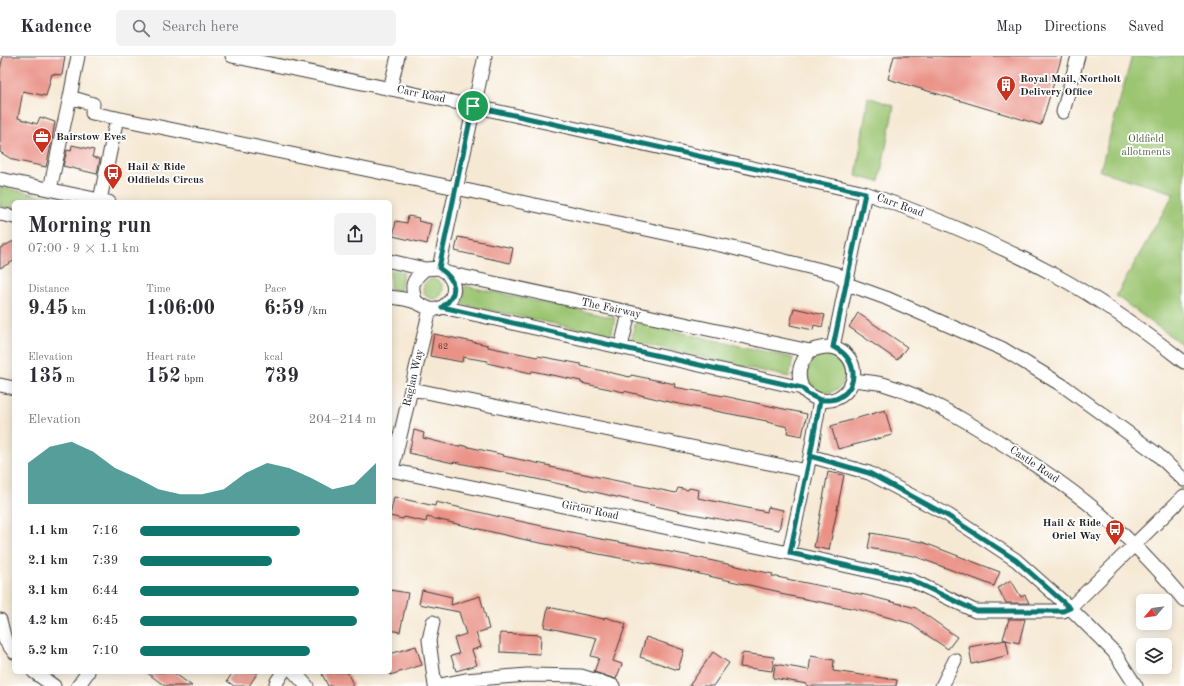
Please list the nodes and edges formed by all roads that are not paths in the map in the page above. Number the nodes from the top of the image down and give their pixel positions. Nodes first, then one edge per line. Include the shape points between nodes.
1 (78, 56) edge
2 (232, 56) edge
3 (398, 56) edge
4 (485, 56) edge
5 (1078, 56) edge
6 (390, 89) junction
7 (70, 97) junction
8 (473, 106) junction
9 (1063, 112) dead end
10 (117, 118) junction
11 (0, 179) edge
12 (456, 188) junction
13 (50, 189) junction
14 (865, 193) junction
15 (100, 200) edge
16 (105, 200) edge
17 (0, 214) edge
18 (12, 217) edge
19 (392, 261) edge
20 (425, 269) junction
21 (443, 271) junction
22 (847, 284) junction
23 (392, 297) edge
24 (416, 302) junction
25 (436, 308) junction
26 (630, 313) junction
27 (621, 347) junction
28 (833, 347) junction
29 (810, 351) junction
30 (1184, 362) edge
31 (853, 380) junction
32 (0, 385) edge
33 (12, 388) edge
34 (802, 388) junction
35 (412, 389) junction
36 (820, 400) junction
37 (810, 456) junction
38 (392, 466) edge
39 (392, 470) edge
40 (807, 471) junction
41 (1184, 480) edge
42 (1184, 496) edge
43 (1134, 545) junction
44 (790, 553) junction
45 (1184, 600) edge
46 (1070, 608) junction
47 (0, 620) edge
48 (433, 622) dead end
49 (12, 649) edge
50 (955, 660) dead end
51 (37, 674) edge
52 (87, 674) edge
53 (296, 674) edge
54 (554, 681) edge
55 (466, 683) edge
56 (54, 686) edge
57 (78, 686) edge
58 (307, 686) edge
59 (435, 686) edge
60 (613, 686) edge
61 (942, 686) edge
62 (1136, 686) edge

1 - 7 street
2 - 6 street, Carr Road
3 - 6 street
4 - 8 street
5 - 9 street
6 - 8 street, Carr Road
7 - 10 street via 93,104 92,113
7 - 13 street
8 - 12 street
8 - 14 street, Carr Road
10 - 12 street
10 - 16 street
11 - 13 street
12 - 21 street
12 - 22 street via 837,274
13 - 15 street
14 - 22 street
14 - 30 street, Carr Road via 950,226 1055,276 1105,305
17 - 18 street
19 - 20 street, The Fairway
20 - 21 street, The Fairway
20 - 24 street via 414,282
21 - 25 street via 451,279 454,291 452,298
21 - 26 street, The Fairway
22 - 28 street
22 - 41 street via 886,298 1003,349 1065,387 1156,454
23 - 24 street
24 - 25 street
25 - 27 street
25 - 35 street, Raglan Way
26 - 27 street
26 - 29 street, The Fairway
27 - 34 street
28 - 29 street, The Fairway via 820,347
28 - 31 street via 846,355 851,362
29 - 34 street via 799,368
31 - 36 street via 839,398 830,401
31 - 43 street, Castle Road via 882,384 915,396 990,436 1091,506
32 - 33 street
34 - 36 street
35 - 38 street, Raglan Way
35 - 40 street
36 - 37 street
37 - 40 street
37 - 46 street via 869,473 948,516 1016,560
39 - 44 street, Girton Road
40 - 44 street
42 - 43 street
43 - 45 street, Castle Road
43 - 46 street
44 - 46 street, Girton Road via 911,580 976,611 1063,611
46 - 62 street via 1114,652
47 - 49 street via 5,640
48 - 59 street via 429,640
50 - 61 street
51 - 56 street
52 - 57 street
53 - 58 street
54 - 55 street via 527,675
54 - 60 street via 581,676
55 - 59 street

